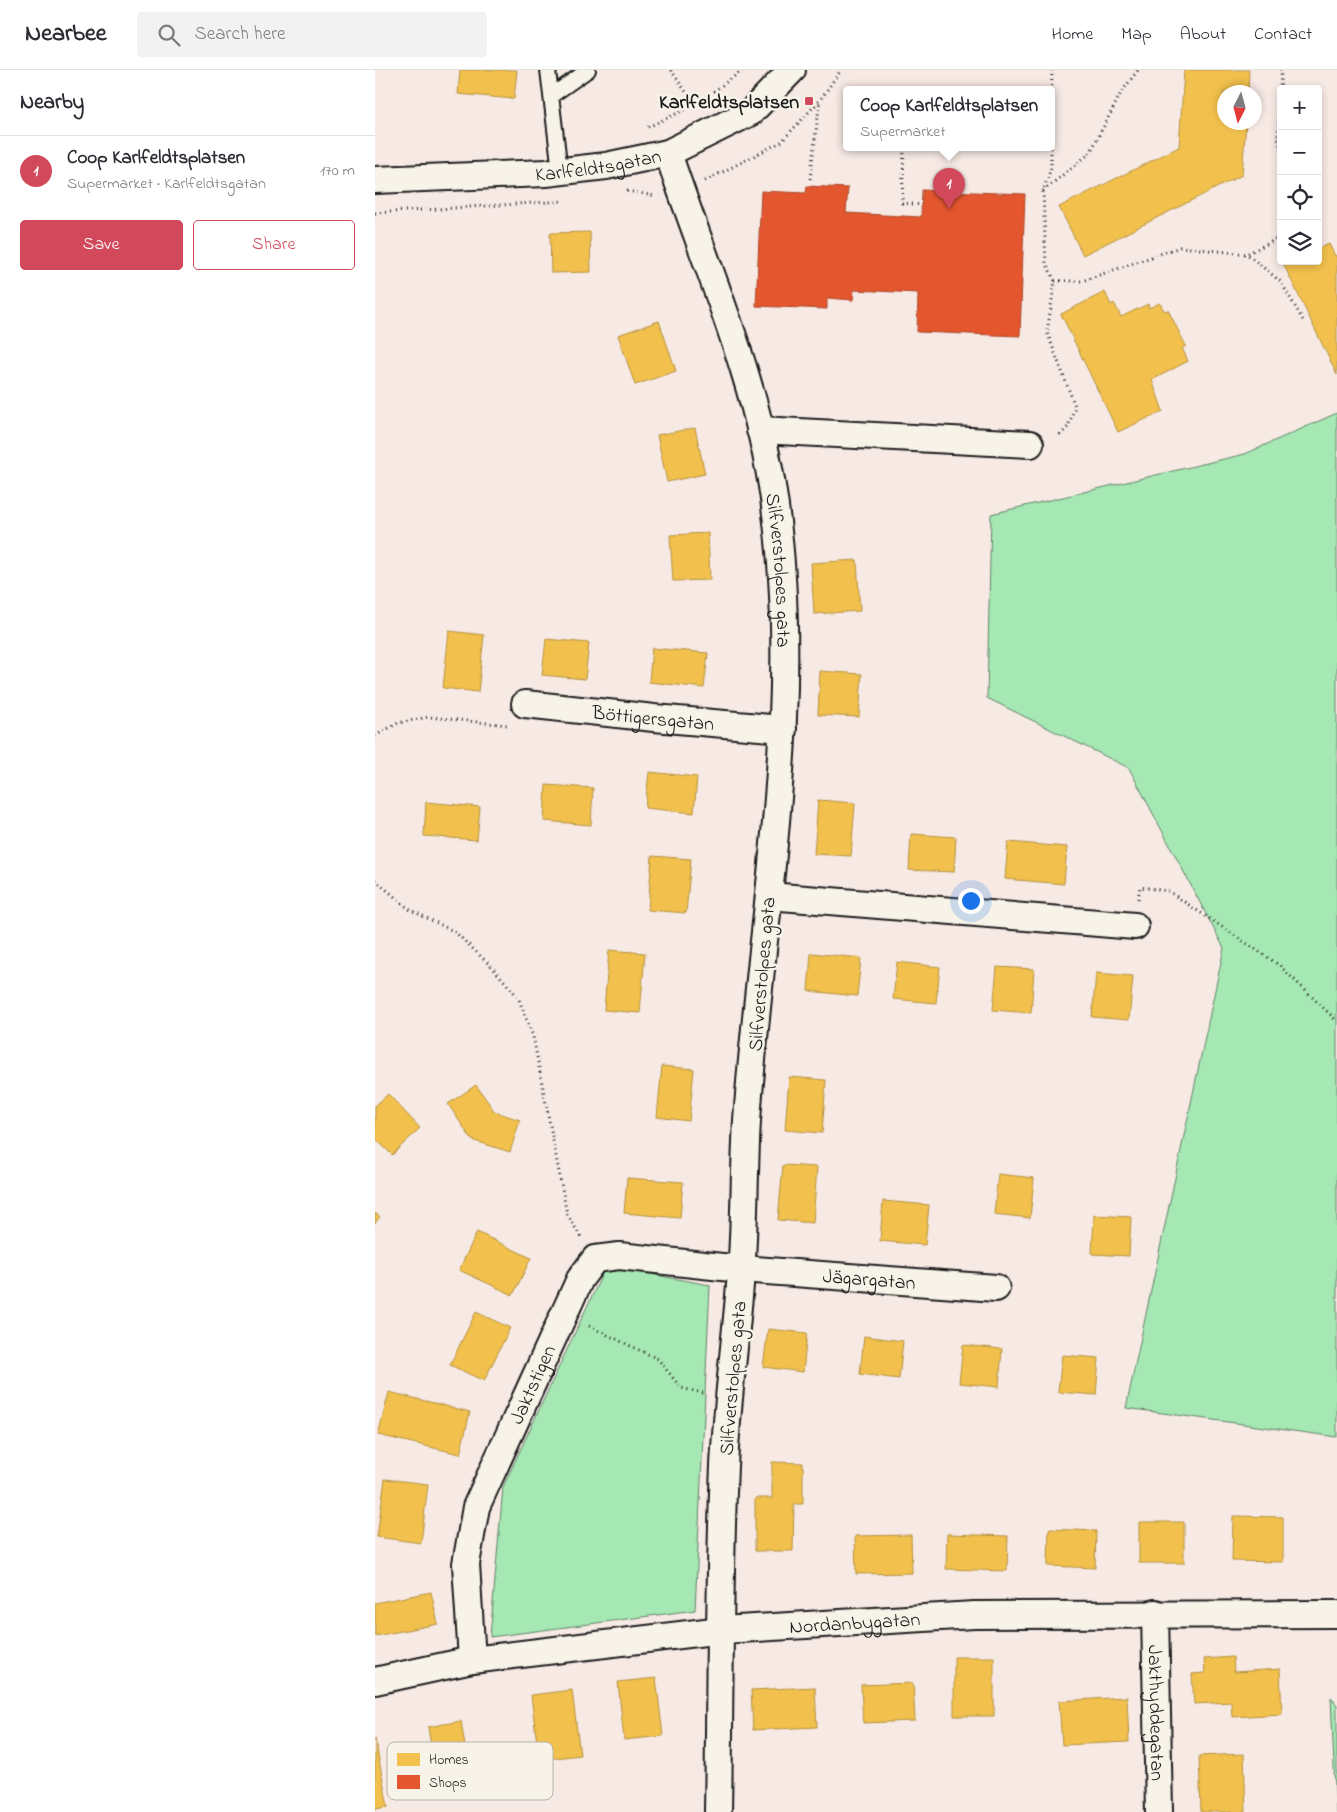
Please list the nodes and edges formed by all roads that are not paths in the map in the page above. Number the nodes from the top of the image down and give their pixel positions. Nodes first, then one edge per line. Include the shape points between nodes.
1 (547, 70) edge
2 (587, 70) edge
3 (792, 70) edge
4 (551, 96) junction
5 (668, 153) junction
6 (560, 171) junction
7 (375, 180) edge
8 (760, 430) junction
9 (1029, 444) road end
10 (525, 704) dead end
11 (783, 729) junction
12 (769, 896) junction
13 (1135, 926) road end
14 (741, 1269) junction
15 (996, 1288) dead end
16 (1155, 1614) junction
17 (1337, 1614) edge
18 (722, 1630) junction
19 (472, 1660) junction
20 (375, 1681) edge
21 (718, 1812) edge
22 (1159, 1812) edge

1 - 4 lane
2 - 4 lane
3 - 5 street, Karlfeldtsgatan via 751,112
4 - 6 lane
5 - 6 street, Karlfeldtsgatan via 606,166
5 - 8 street, Silfverstolpes gata via 745,370
6 - 7 street, Karlfeldtsgatan
8 - 9 street
8 - 11 street, Silfverstolpes gata via 774,495 780,545 784,620
10 - 11 street, Böttigersgatan
11 - 12 street, Silfverstolpes gata
12 - 13 street
12 - 14 street, Silfverstolpes gata via 747,1120
14 - 15 street, Jägargatan
14 - 18 street, Silfverstolpes gata via 724,1465
14 - 19 street, Jaktstigen via 619,1256 595,1259 580,1279 476,1508 466,1564
16 - 17 street, Nordanbygatan
16 - 18 street, Nordanbygatan via 974,1615
16 - 22 street, Jakthyddegatan
18 - 19 street, Nordanbygatan
18 - 21 street, Silfverstolpes gata
19 - 20 street, Nordanbygatan

